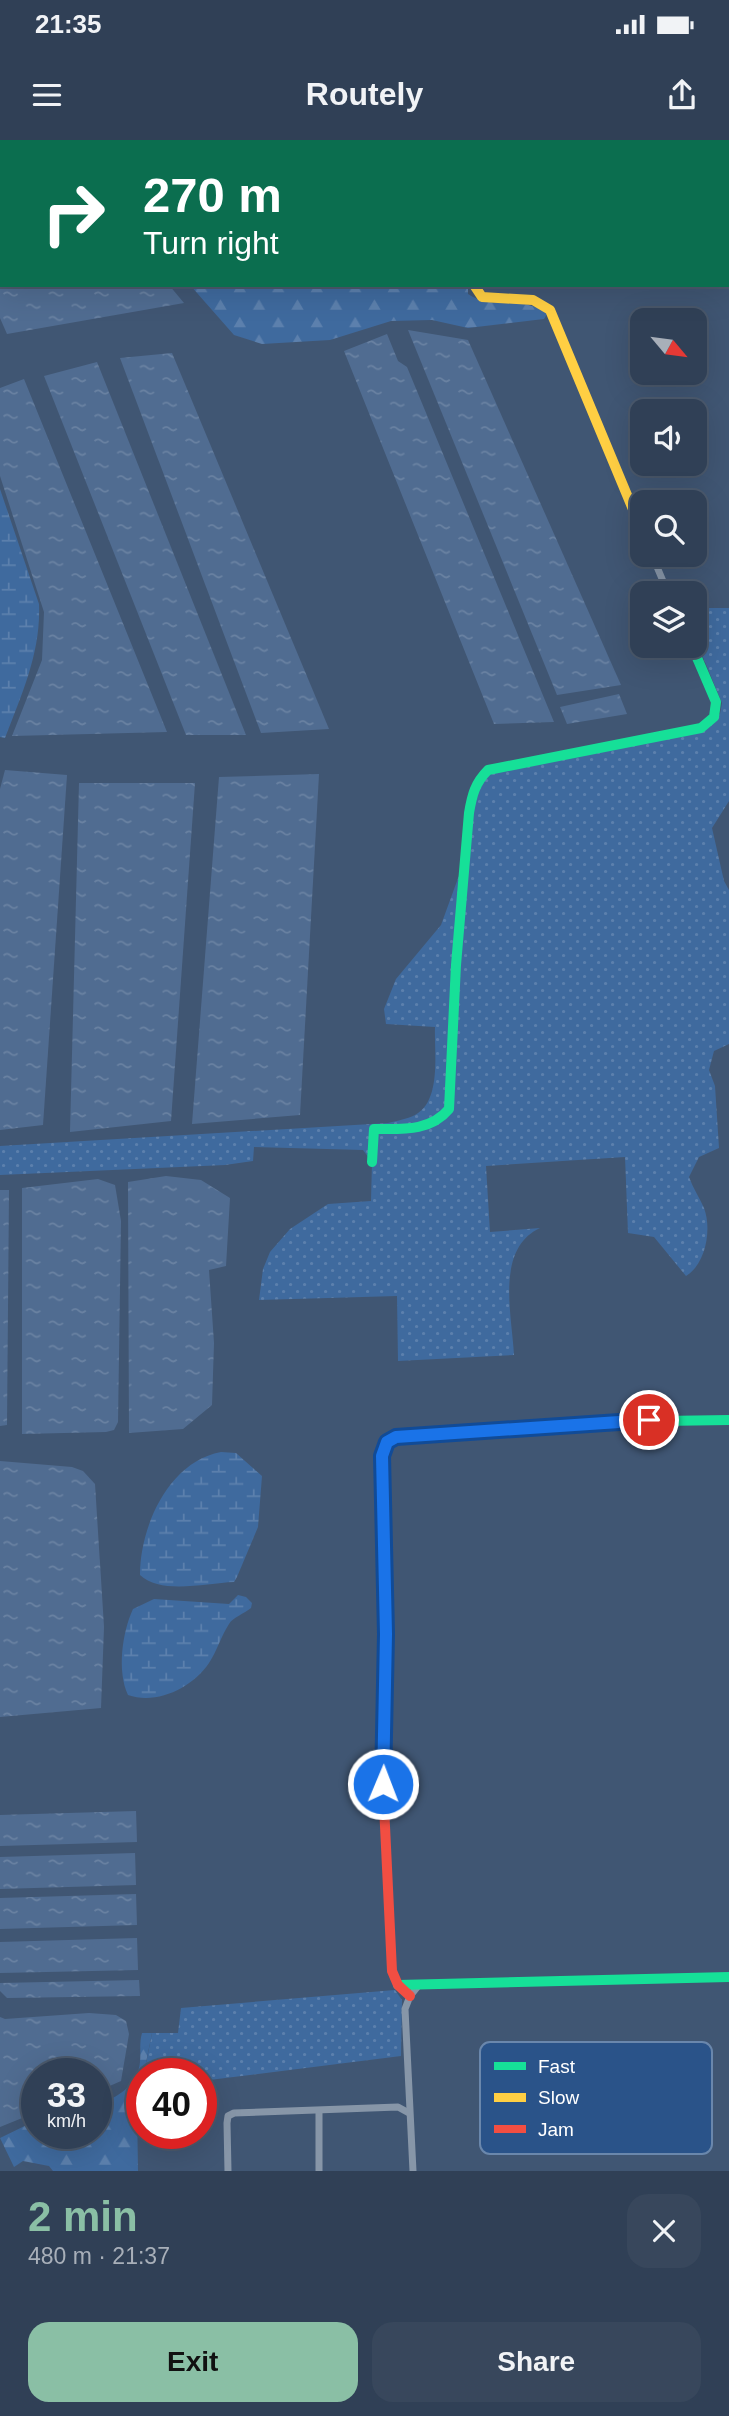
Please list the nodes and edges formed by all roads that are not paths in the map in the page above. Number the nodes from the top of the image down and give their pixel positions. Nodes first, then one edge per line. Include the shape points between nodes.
1 (475, 287) edge
2 (630, 502) edge
3 (697, 658) edge
4 (372, 1162) dead end
5 (729, 1420) edge
6 (729, 1977) edge
7 (398, 1986) junction
8 (418, 1986) junction
9 (410, 1996) junction
10 (408, 2094) junction
11 (398, 2108) junction
12 (319, 2112) junction
13 (409, 2113) junction
14 (228, 2171) edge
15 (319, 2171) edge
16 (413, 2171) edge

1 - 2 street via 482,297 533,300 550,310
3 - 4 street via 716,702 714,717 701,728 488,770 479,779 472,793 465,859 449,1109 443,1118 424,1126 374,1129
5 - 7 street via 593,1422 396,1437 387,1442 382,1456 383,1784 392,1971
6 - 8 street
7 - 8 street
7 - 9 street
8 - 9 street
9 - 10 street via 405,2009
10 - 11 street
10 - 13 street
11 - 12 street
11 - 13 street
12 - 14 street via 228,2116
12 - 15 street
13 - 16 street

